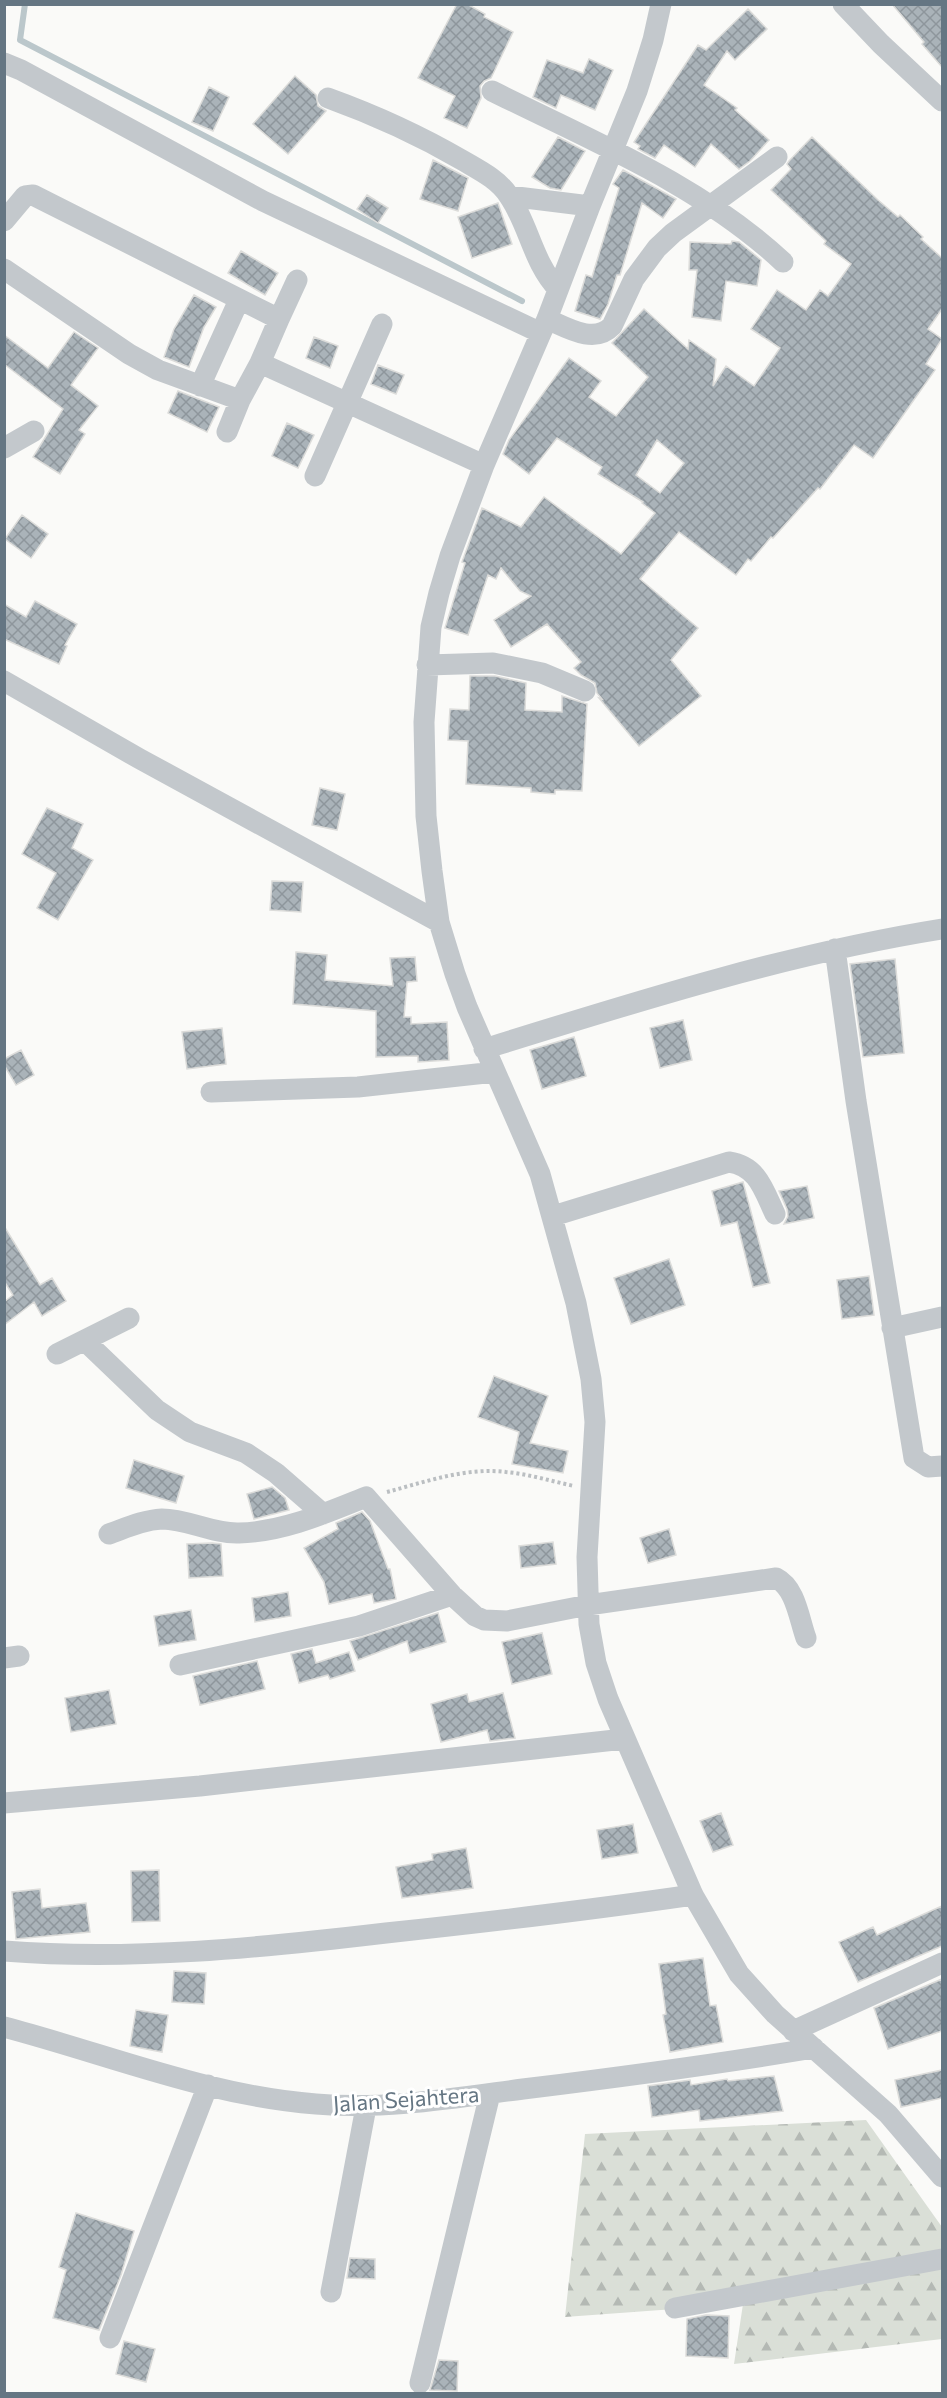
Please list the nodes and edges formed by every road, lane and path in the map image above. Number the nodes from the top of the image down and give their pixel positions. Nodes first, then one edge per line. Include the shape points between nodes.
1 (660, 4) edge
2 (843, 4) edge
3 (4, 63) edge
4 (492, 91) dead end
5 (328, 98) dead end
6 (942, 101) edge
7 (612, 151) junction
8 (777, 158) dead end
9 (509, 196) junction
10 (590, 206) junction
11 (712, 206) junction
12 (4, 221) edge
13 (783, 262) dead end
14 (4, 269) edge
15 (297, 280) dead end
16 (558, 289) junction
17 (239, 300) junction
18 (279, 319) junction
19 (382, 324) dead end
20 (544, 326) junction
21 (260, 363) junction
22 (200, 386) junction
23 (240, 400) junction
24 (347, 403) junction
25 (34, 431) dead end
26 (227, 432) dead end
27 (4, 448) edge
28 (484, 465) junction
29 (315, 476) dead end
30 (427, 665) junction
31 (4, 681) edge
32 (585, 691) dead end
33 (439, 922) junction
34 (942, 929) edge
35 (835, 949) junction
36 (484, 1049) junction
37 (495, 1072) junction
38 (211, 1092) dead end
39 (775, 1214) dead end
40 (553, 1216) junction
41 (942, 1317) edge
42 (129, 1318) dead end
43 (892, 1328) junction
44 (85, 1341) junction
45 (57, 1354) dead end
46 (942, 1466) edge
47 (592, 1490) junction
48 (366, 1497) junction
49 (323, 1514) junction
50 (109, 1534) dead end
51 (452, 1595) junction
52 (588, 1605) junction
53 (806, 1638) dead end
54 (180, 1665) dead end
55 (624, 1739) junction
56 (4, 1803) edge
57 (693, 1895) junction
58 (4, 1951) edge
59 (942, 1963) edge
60 (4, 2027) edge
61 (793, 2031) junction
62 (814, 2048) junction
63 (208, 2085) junction
64 (490, 2094) junction
65 (366, 2107) junction
66 (942, 2177) edge
67 (942, 2259) edge
68 (331, 2292) dead end
69 (675, 2307) dead end
70 (110, 2338) dead end
71 (420, 2383) dead end

1 - 7 street via 638,91
2 - 6 street
3 - 20 street via 263,201
4 - 7 street
5 - 9 street via 425,138 487,175
7 - 10 street
7 - 11 street
8 - 11 street
9 - 10 street
9 - 16 street via 545,274
10 - 16 street
11 - 13 street
11 - 20 street via 674,233 645,262 607,331 595,335
12 - 17 street via 25,196 33,195
14 - 22 street via 129,354
15 - 18 street
16 - 20 street
17 - 18 street
17 - 22 street
18 - 21 street
19 - 24 street
20 - 28 street
21 - 23 street
21 - 24 street
22 - 23 street
23 - 26 street
24 - 28 street
24 - 29 street
25 - 27 street
28 - 30 street via 439,593
30 - 32 street via 493,663 542,673
30 - 33 street via 426,816
31 - 33 street
33 - 36 street
34 - 35 street
35 - 36 street via 658,994
35 - 43 street
36 - 37 street
37 - 38 street via 358,1087
37 - 40 street via 540,1174
39 - 40 street via 756,1175 729,1162
40 - 47 street via 591,1379 595,1422
41 - 43 street
42 - 44 street
43 - 46 street via 914,1458 923,1465
44 - 45 street
44 - 49 street via 157,1410 190,1432 246,1453
47 - 48 path via 489,1471 450,1475
47 - 52 street
48 - 49 street
48 - 51 street
49 - 50 street via 248,1533 217,1532 162,1519 140,1522
51 - 52 street via 478,1618 497,1621
51 - 54 street via 359,1626
52 - 53 street via 776,1578 790,1589
52 - 55 street via 596,1663
55 - 56 street via 200,1786
55 - 57 street
57 - 58 street via 314,1941 98,1956
57 - 61 street via 739,1974
59 - 61 street
60 - 63 street, Jalan Sejahtera
61 - 62 street
62 - 64 street, Jalan Sejahtera via 716,2065
62 - 66 street via 888,2114
63 - 65 street, Jalan Sejahtera via 289,2101
63 - 70 street
64 - 65 street, Jalan Sejahtera
64 - 71 street
65 - 68 street
67 - 69 street

